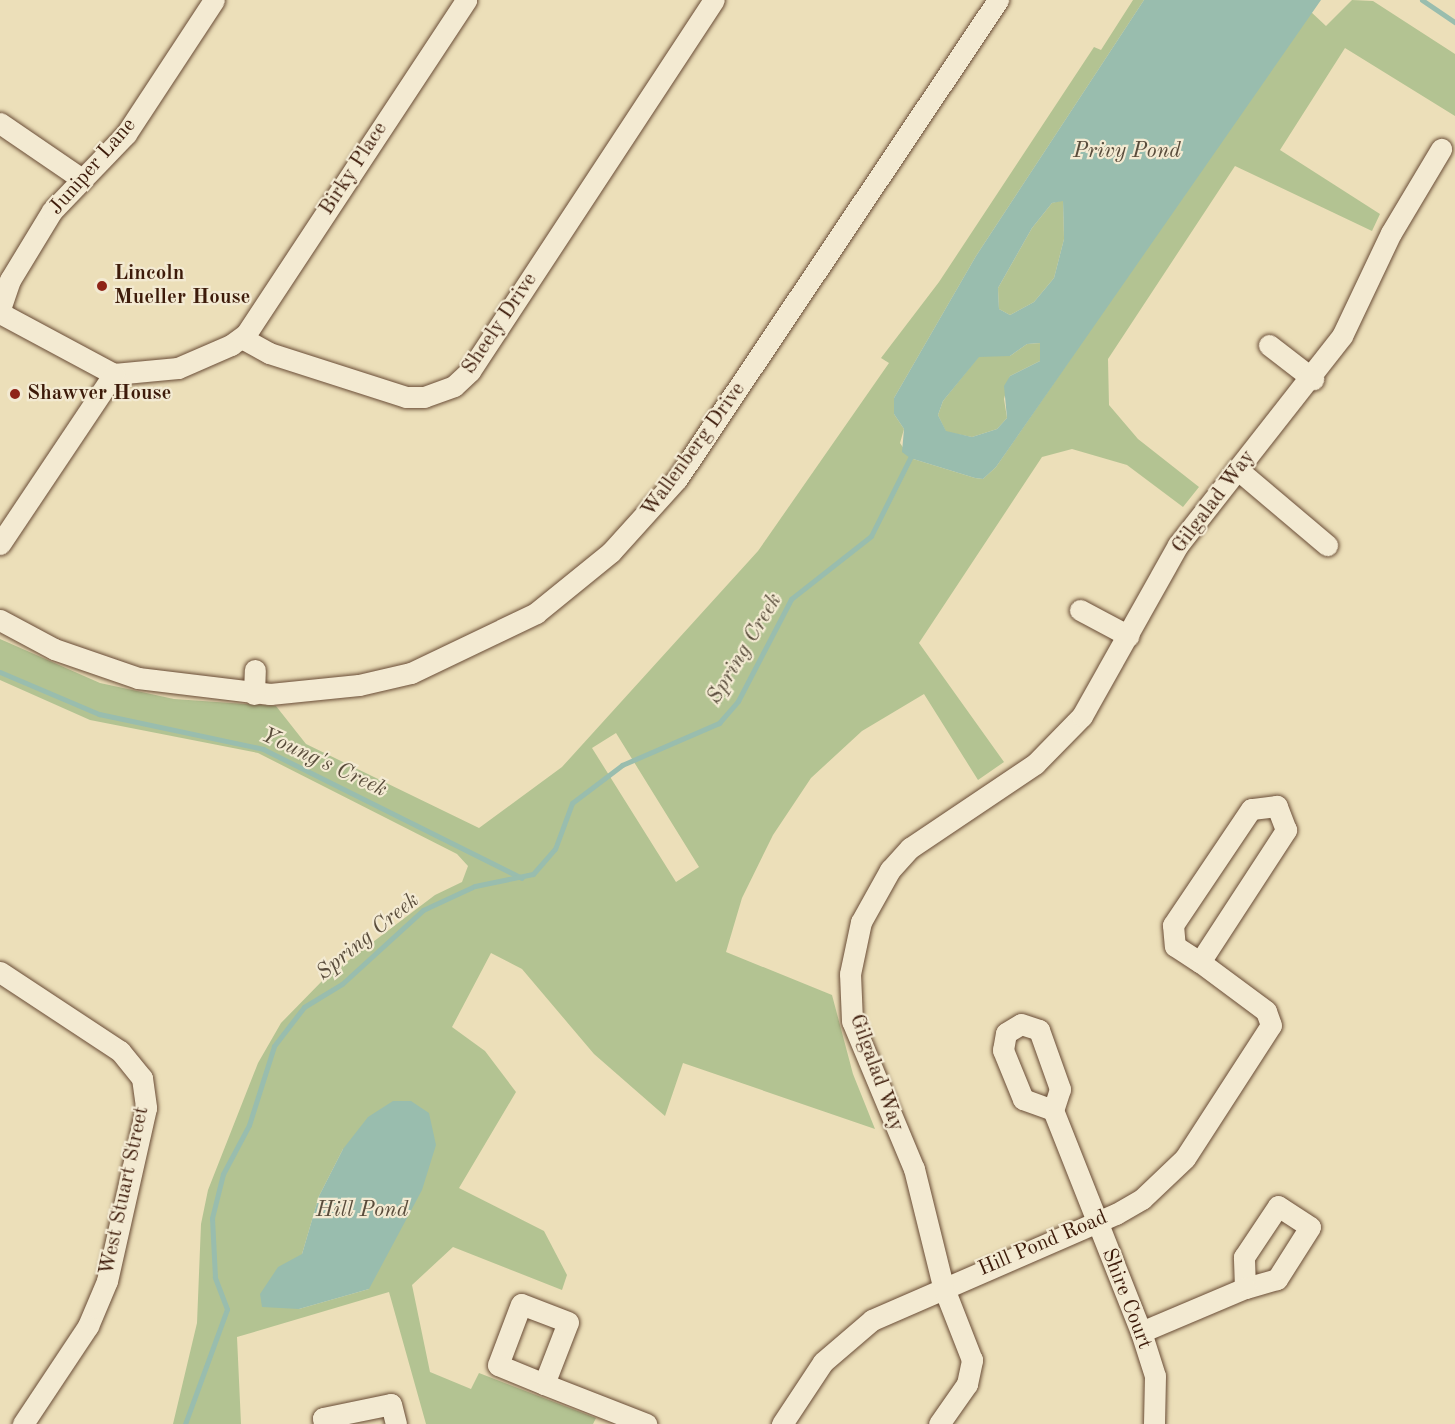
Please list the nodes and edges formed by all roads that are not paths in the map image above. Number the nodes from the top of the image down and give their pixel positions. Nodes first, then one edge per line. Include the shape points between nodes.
1 (214, 0) edge
2 (466, 0) edge
3 (714, 0) edge
4 (998, 0) edge
5 (0, 123) edge
6 (1441, 149) dead end
7 (79, 177) junction
8 (0, 311) edge
9 (242, 338) junction
10 (1269, 345) dead end
11 (114, 374) junction
12 (1313, 379) junction
13 (1237, 469) junction
14 (0, 544) edge
15 (1327, 545) dead end
16 (1080, 610) dead end
17 (0, 620) edge
18 (1129, 636) junction
19 (255, 670) dead end
20 (254, 694) junction
21 (1200, 963) junction
22 (0, 972) edge
23 (1053, 1110) dead end
24 (1096, 1222) junction
25 (943, 1286) junction
26 (1245, 1288) dead end
27 (1141, 1332) junction
28 (544, 1384) dead end
29 (23, 1424) edge
30 (324, 1424) edge
31 (396, 1424) edge
32 (646, 1424) edge
33 (782, 1424) edge
34 (939, 1424) edge
35 (1154, 1424) edge

1 - 7 street, Juniper Lane via 126,134
2 - 9 street, Birky Place
3 - 9 street, Sheely Drive via 470,371 454,386 424,397 406,397 269,353
4 - 20 street, Wallenberg Drive via 683,471 611,552 536,613 444,661 359,685
5 - 7 street
6 - 12 street, Gilgalad Way via 1391,233 1342,336
7 - 8 street, Juniper Lane via 30,246
8 - 11 street
9 - 11 street via 178,368
10 - 12 street
11 - 14 street
12 - 13 street, Gilgalad Way
13 - 15 street
13 - 18 street, Gilgalad Way via 1178,545
16 - 18 street
17 - 20 street, Wallenberg Drive via 54,649 138,678
18 - 25 street, Gilgalad Way via 1098,692 1060,741 1017,778 928,834 890,870 872,898 855,945 852,1021 914,1169
19 - 20 street
21 - 21 street via 1286,830 1276,806 1251,809 1173,925 1175,946
21 - 24 street, Hill Pond Road via 1266,1011 1271,1025 1173,1171 1142,1199
22 - 29 street, West Stuart Street via 120,1051 142,1078 146,1108 107,1281 88,1326
23 - 24 street, Shire Court
24 - 25 street, Hill Pond Road
24 - 27 street, Shire Court
25 - 33 street, Hill Pond Road via 894,1307 847,1338 804,1386
25 - 34 street, Gilgalad Way via 972,1360 967,1383
26 - 27 street
27 - 35 street, Shire Court via 1155,1376
28 - 32 street
30 - 31 street via 322,1418 391,1404

